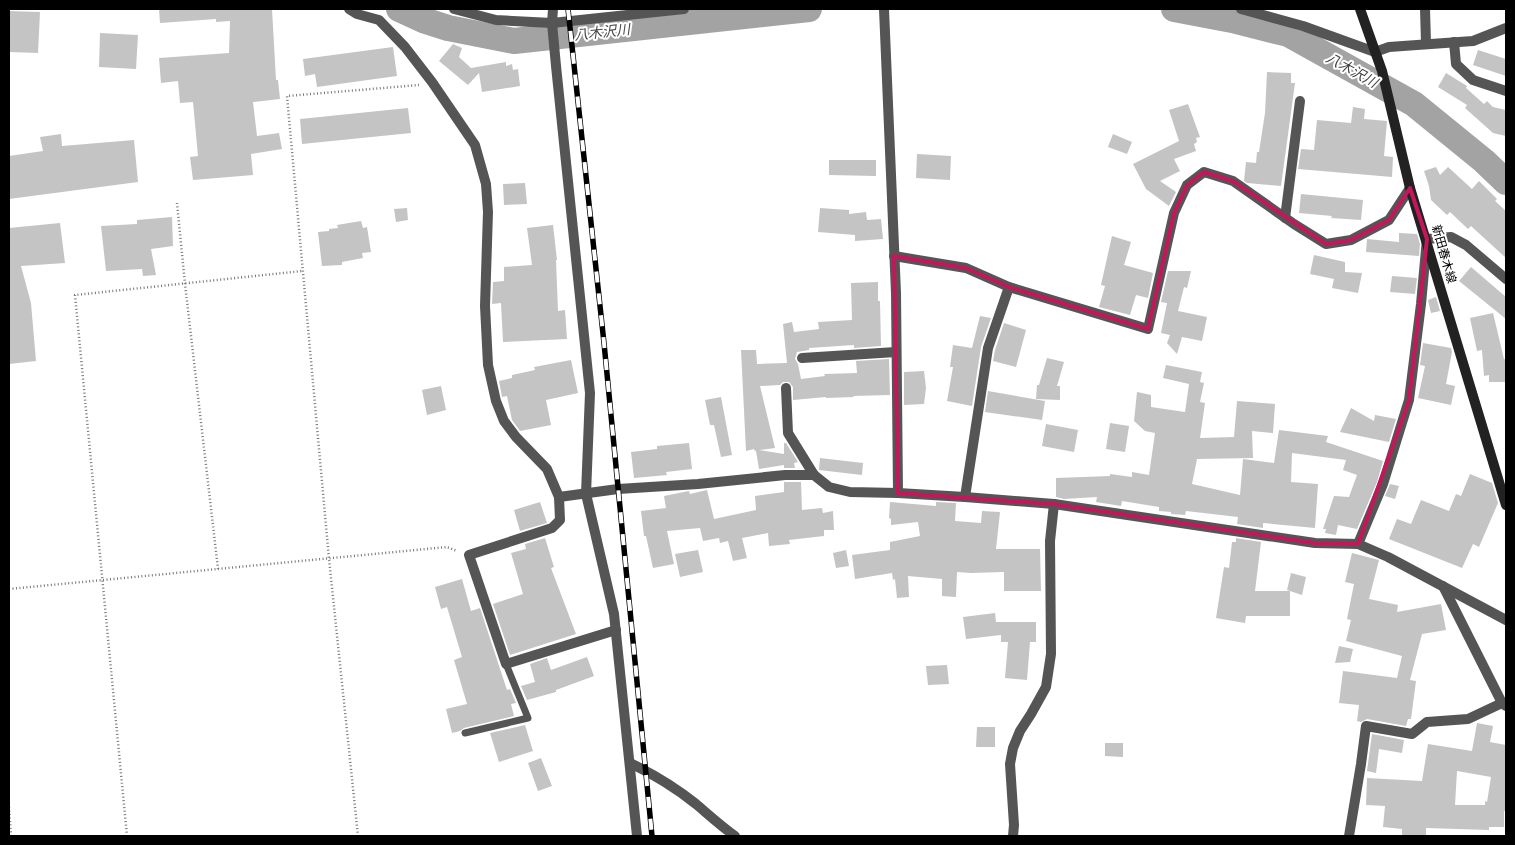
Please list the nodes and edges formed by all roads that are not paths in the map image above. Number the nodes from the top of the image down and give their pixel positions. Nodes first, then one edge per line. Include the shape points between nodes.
1 (349, 9) edge
2 (454, 9) edge
3 (553, 9) edge
4 (684, 9) edge
5 (1241, 9) edge
6 (1360, 9) edge
7 (1425, 9) edge
8 (884, 11) edge
9 (552, 23) junction
10 (1506, 28) edge
11 (1454, 42) junction
12 (1426, 43) junction
13 (1375, 52) junction
14 (1506, 91) edge
15 (1300, 101) dead end
16 (1410, 188) junction
17 (1285, 218) junction
18 (1427, 239) junction
19 (894, 256) junction
20 (1506, 279) edge
21 (1009, 287) junction
22 (896, 352) junction
23 (802, 358) dead end
24 (786, 388) dead end
25 (814, 475) junction
26 (898, 493) junction
27 (586, 494) junction
28 (560, 497) junction
29 (965, 497) junction
30 (1054, 504) junction
31 (1506, 505) edge
32 (1358, 544) junction
33 (1443, 586) junction
34 (1506, 620) edge
35 (616, 630) junction
36 (506, 664) junction
37 (1504, 704) edge
38 (465, 733) dead end
39 (630, 763) junction
40 (637, 836) edge
41 (735, 836) edge
42 (1013, 836) edge
43 (1349, 836) edge

1 - 28 street via 379,20 405,47 475,145 486,184 487,355 496,401 504,421 547,469
2 - 9 street via 496,20
3 - 9 street
4 - 9 street
5 - 13 street via 1303,26
6 - 13 main road, 新田春木線
7 - 12 street
8 - 19 street
9 - 27 street via 590,393
10 - 11 street via 1473,41
11 - 12 street
11 - 14 street via 1456,64 1473,80
12 - 13 street
13 - 16 main road, 新田春木線
15 - 17 street
16 - 17 street via 1389,220 1352,240 1326,244
16 - 18 main road, 新田春木線
17 - 21 street via 1226,179 1204,172 1187,185 1174,213 1148,329
18 - 20 street via 1451,238 1466,245
18 - 31 main road, 新田春木線
18 - 32 street via 1409,400 1382,484
19 - 21 street via 966,268
19 - 22 street
21 - 29 street via 988,348
22 - 23 street
22 - 26 street
24 - 25 street via 788,433
25 - 26 street via 829,487 850,492
25 - 27 street
26 - 29 street
27 - 28 street
27 - 35 street
28 - 36 street via 560,520 552,528 469,556
29 - 30 street
30 - 32 street via 1315,542
30 - 42 street via 1050,540 1051,654 1046,687 1013,748 1010,764
32 - 33 street
33 - 34 street
33 - 37 street
35 - 36 street
35 - 39 street
36 - 38 lane via 528,718
37 - 43 street via 1468,719 1427,722 1412,734 1366,726
39 - 40 street
39 - 41 street via 664,781

